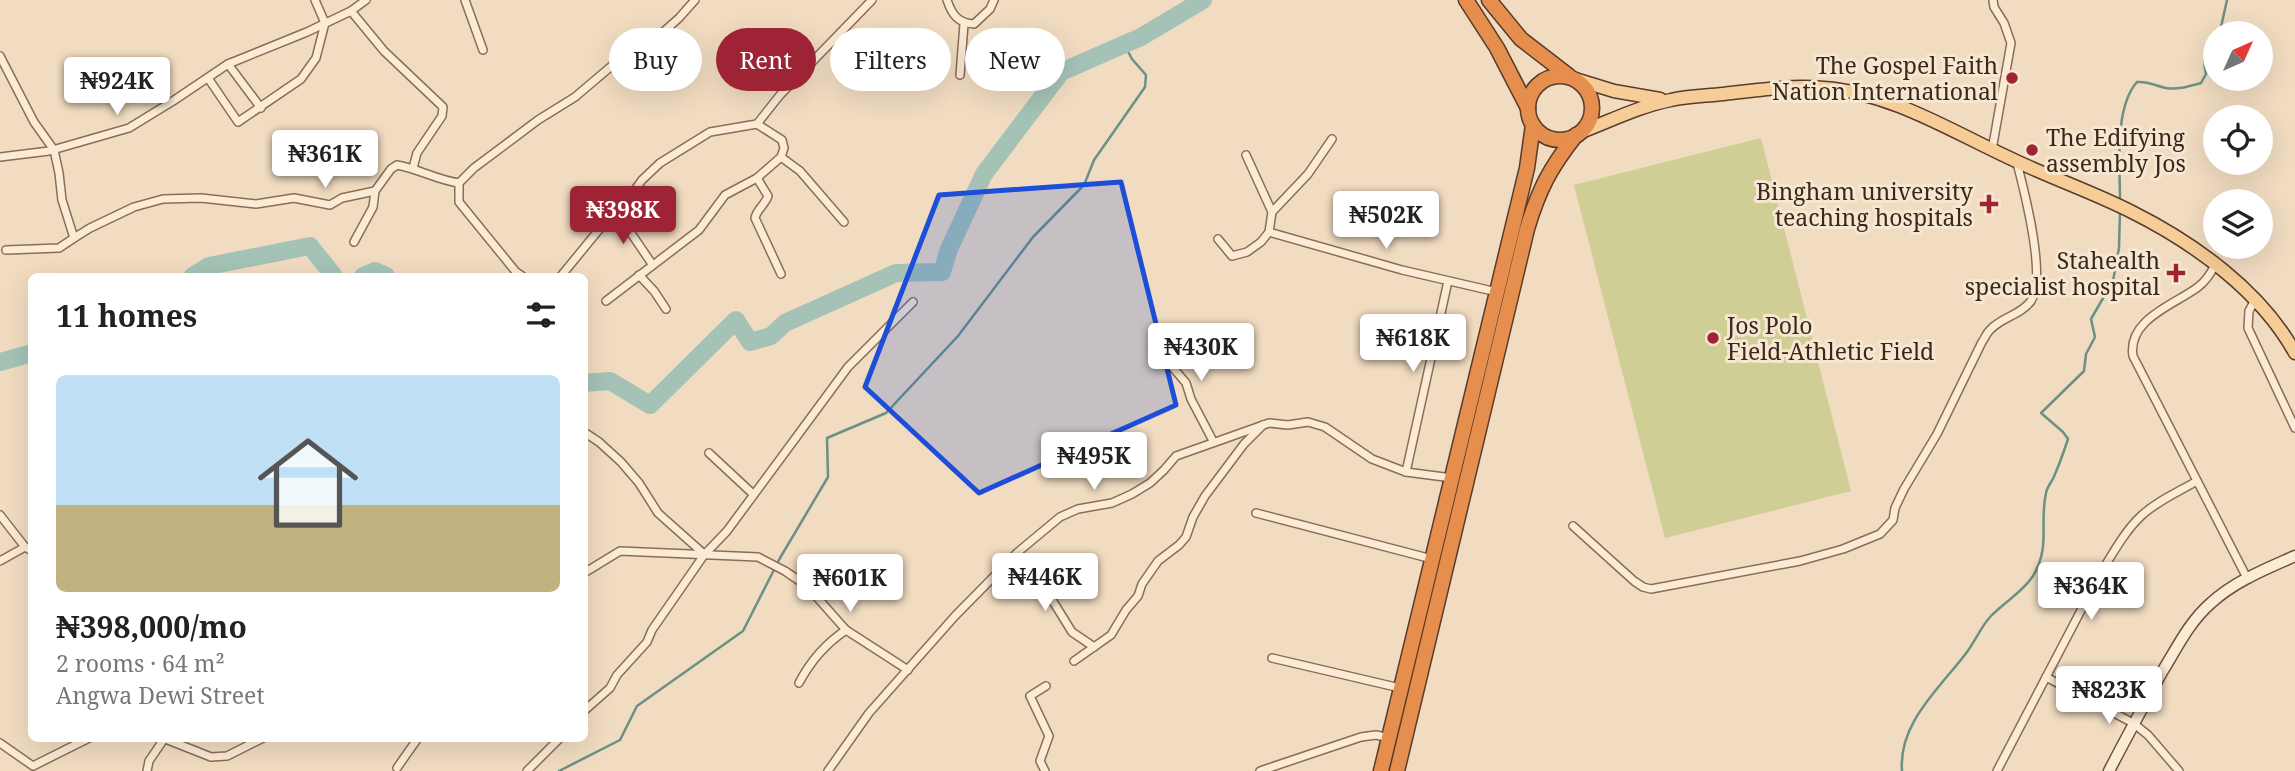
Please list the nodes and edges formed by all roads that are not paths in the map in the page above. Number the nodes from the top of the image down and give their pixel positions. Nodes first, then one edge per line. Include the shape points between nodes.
1 (314, 0) edge
2 (366, 0) edge
3 (465, 0) edge
4 (695, 0) edge
5 (872, 0) edge
6 (947, 0) edge
7 (994, 0) edge
8 (1466, 0) edge
9 (1489, 0) edge
10 (1993, 0) edge
11 (351, 11) junction
12 (325, 23) junction
13 (964, 24) junction
14 (483, 50) dead end
15 (0, 56) edge
16 (228, 64) junction
17 (960, 75) dead end
18 (208, 78) junction
19 (1572, 78) junction
20 (1670, 100) junction
21 (261, 108) junction
22 (1528, 108) junction
23 (757, 124) junction
24 (1533, 125) junction
25 (1578, 133) junction
26 (1332, 139) dead end
27 (54, 149) junction
28 (1992, 150) junction
29 (1246, 155) dead end
30 (0, 157) edge
31 (781, 157) junction
32 (2017, 162) junction
33 (413, 168) junction
34 (757, 178) junction
35 (459, 183) junction
36 (375, 191) junction
37 (616, 211) junction
38 (1272, 212) junction
39 (844, 222) dead end
40 (1269, 232) junction
41 (74, 238) junction
42 (1218, 239) dead end
43 (354, 242) dead end
44 (6, 250) dead end
45 (652, 264) junction
46 (2215, 265) junction
47 (518, 273) edge
48 (564, 273) edge
49 (782, 274) dead end
50 (639, 275) junction
51 (1448, 281) junction
52 (1498, 292) junction
53 (2255, 300) junction
54 (606, 302) dead end
55 (913, 302) dead end
56 (666, 309) dead end
57 (1157, 342) dead end
58 (2293, 346) edge
59 (1263, 425) junction
60 (2295, 428) edge
61 (588, 435) edge
62 (1213, 442) junction
63 (709, 453) dead end
64 (1406, 472) junction
65 (1452, 479) junction
66 (2197, 481) junction
67 (753, 494) junction
68 (1256, 513) dead end
69 (0, 514) edge
70 (1573, 526) dead end
71 (28, 549) edge
72 (1016, 554) junction
73 (704, 555) junction
74 (2295, 556) edge
75 (1433, 559) junction
76 (0, 561) edge
77 (588, 571) edge
78 (2247, 578) junction
79 (846, 630) junction
80 (1094, 647) junction
81 (1272, 659) dead end
82 (1074, 661) dead end
83 (908, 670) junction
84 (2046, 677) junction
85 (800, 683) dead end
86 (1046, 686) dead end
87 (1400, 688) junction
88 (588, 707) edge
89 (2133, 723) junction
90 (1390, 737) junction
91 (1405, 741) junction
92 (81, 742) edge
93 (161, 742) edge
94 (171, 742) edge
95 (256, 742) edge
96 (415, 742) edge
97 (556, 742) edge
98 (0, 743) edge
99 (397, 768) dead end
100 (147, 771) edge
101 (527, 771) edge
102 (828, 771) edge
103 (1045, 771) edge
104 (1260, 771) edge
105 (1381, 771) edge
106 (1397, 771) edge
107 (1997, 771) edge
108 (2109, 771) edge
109 (2179, 771) edge

1 - 12 street
2 - 11 street
3 - 14 street
4 - 35 street via 661,34 621,58
5 - 23 street
6 - 13 street
7 - 13 street via 974,24
8 - 22 highway
9 - 19 highway via 1521,39
10 - 28 street via 2011,43
11 - 12 street
11 - 33 street via 384,51 443,107
12 - 16 street
12 - 21 street via 316,58 301,79
13 - 17 street
15 - 27 street via 34,122
16 - 18 street
16 - 21 street
18 - 21 street via 235,120
18 - 27 street via 129,128
19 - 20 main road via 1630,95
19 - 22 highway via 1556,76 1538,84
19 - 25 highway via 1585,88 1592,108 1589,121
20 - 25 main road
20 - 28 main road via 1769,88 1845,90 1904,108
22 - 24 highway
23 - 31 street via 782,139
23 - 37 street via 710,132 683,147 642,180
24 - 25 highway via 1557,140
24 - 52 highway
25 - 91 highway via 1541,186 1527,229
26 - 38 street via 1308,174
27 - 30 street
27 - 41 street
28 - 32 main road
29 - 38 street
31 - 34 street
31 - 39 street via 800,171
32 - 46 main road via 2134,213
32 - 70 street via 2030,213 2037,278 2032,299 1991,328 1904,489 1893,520 1880,534 1800,561 1651,589 1634,581
33 - 35 street
33 - 36 street via 397,165
34 - 45 street via 725,195 699,230
34 - 49 street via 768,196 755,218
35 - 47 street via 459,202
36 - 41 street via 330,205 294,198 256,204 163,199 134,207
36 - 43 street via 373,207
37 - 45 street
37 - 48 street
38 - 40 street
40 - 42 street via 1247,252 1232,256
40 - 51 street
41 - 44 street via 59,248
45 - 50 street
46 - 53 main road
46 - 66 street via 2198,288 2143,326 2132,350
50 - 54 street
50 - 56 street
51 - 52 street
51 - 64 street
52 - 65 highway
53 - 58 main road
53 - 60 street via 2248,328
55 - 67 street via 848,367
57 - 62 street via 1186,383
59 - 62 street
59 - 64 street via 1308,422 1325,427 1372,460
59 - 80 street via 1205,496 1186,537 1158,561 1111,635
61 - 73 street via 621,462 657,513
62 - 72 street via 1175,456 1132,494 1060,517
63 - 67 street
64 - 65 street
65 - 75 highway
66 - 78 street
66 - 84 street via 2154,506 2131,527 2100,574
67 - 73 street
68 - 75 street
69 - 71 street
71 - 76 street
72 - 80 street via 1030,566 1072,632
72 - 83 street
73 - 77 street via 620,551
73 - 79 street via 769,561 807,586
73 - 88 street via 647,642
74 - 78 street
75 - 87 highway
78 - 89 street via 2199,614
79 - 83 street
79 - 85 street via 821,649
80 - 82 street
81 - 87 street
83 - 102 street
84 - 89 street
84 - 107 street
86 - 103 street via 1030,696 1049,736 1040,761
87 - 90 highway
89 - 108 street
89 - 109 street
90 - 91 street
90 - 104 street via 1361,737
90 - 105 highway
91 - 106 highway
92 - 98 street via 33,766
93 - 100 street
94 - 95 street via 211,757 227,756
96 - 99 street
97 - 101 street

